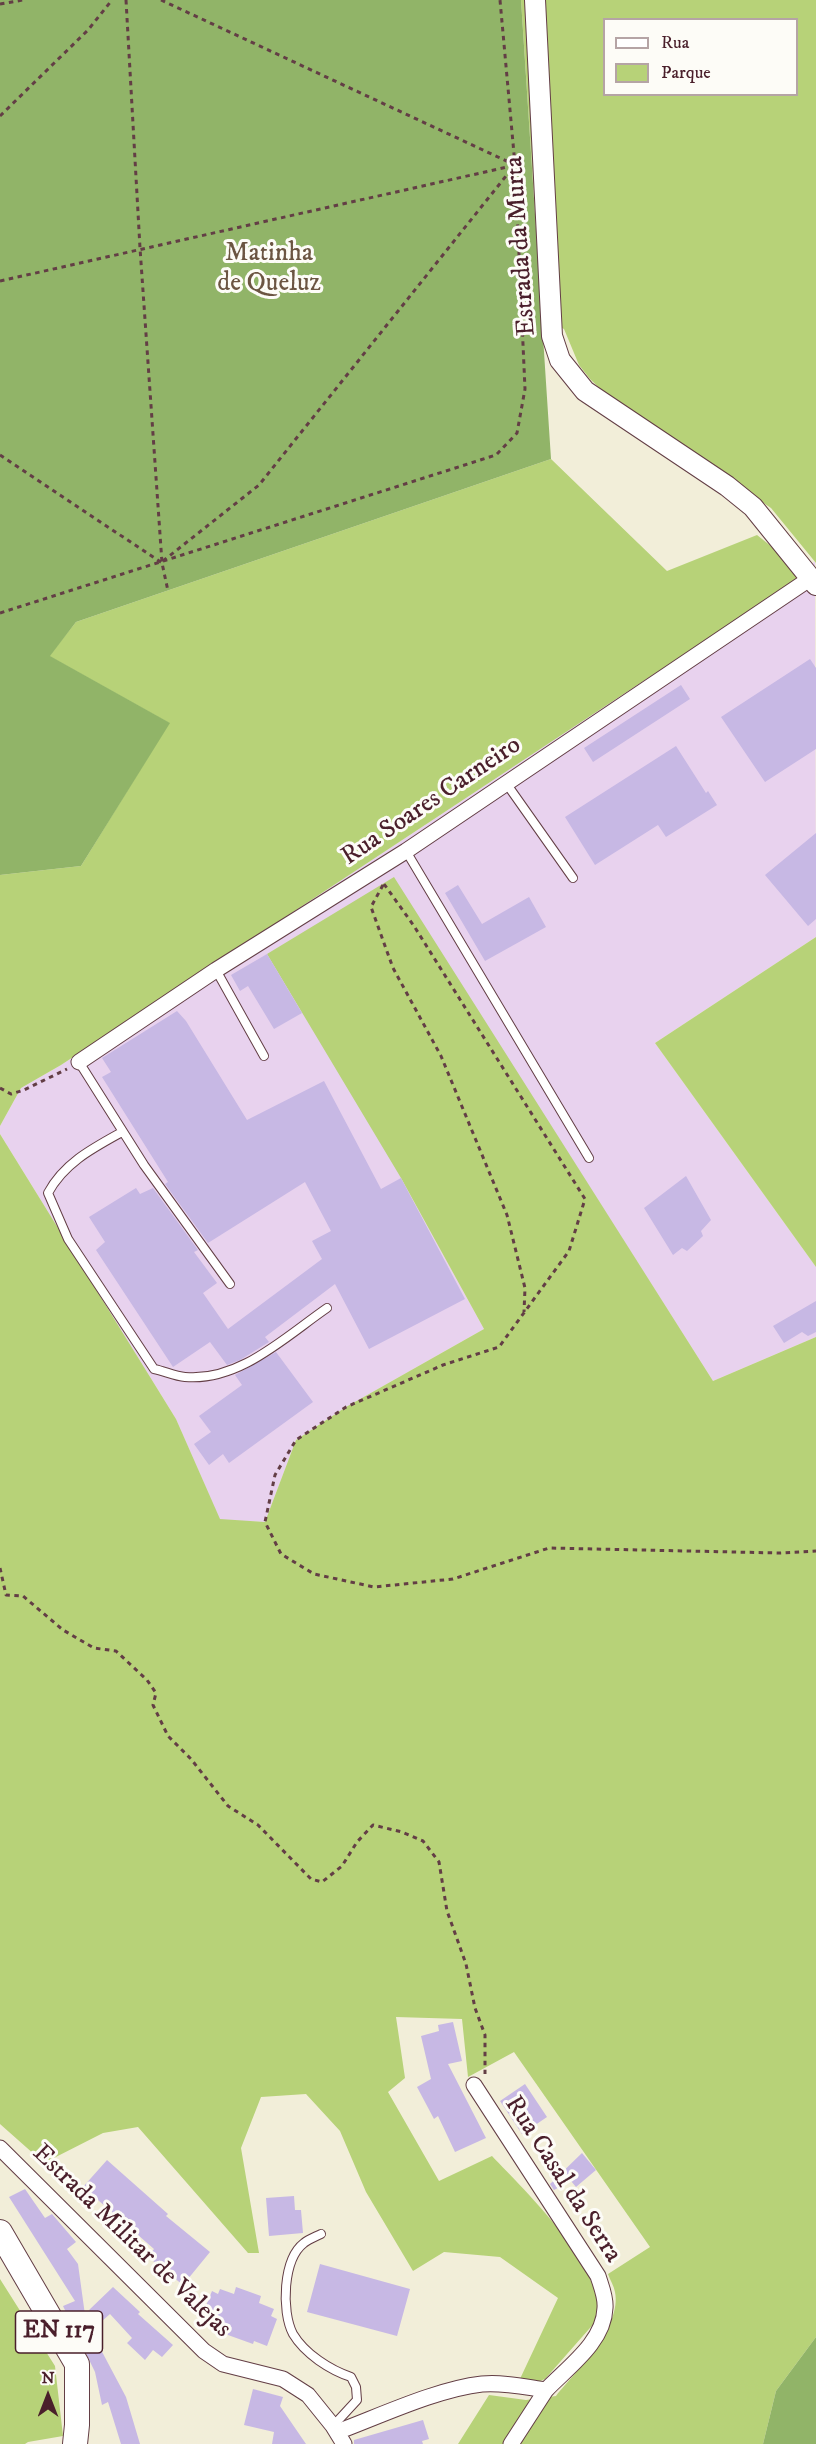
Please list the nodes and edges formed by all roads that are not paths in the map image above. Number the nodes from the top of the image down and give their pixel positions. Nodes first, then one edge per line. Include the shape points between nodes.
1 (535, 0) edge
2 (813, 582) edge
3 (506, 783) junction
4 (406, 851) junction
5 (573, 878) dead end
6 (216, 970) junction
7 (264, 1056) dead end
8 (79, 1062) joint
9 (122, 1132) junction
10 (588, 1158) dead end
11 (230, 1284) dead end
12 (327, 1308) dead end
13 (474, 2085) dead end
14 (0, 2148) edge
15 (0, 2232) edge
16 (321, 2234) dead end
17 (546, 2390) junction
18 (338, 2434) edge
19 (75, 2444) edge
20 (511, 2444) edge

1 - 2 street, Estrada da Murta via 552,336 560,360 585,392 753,507
2 - 3 street, Rua Soares Carneiro
3 - 4 street, Rua Soares Carneiro
3 - 5 lane
4 - 6 street, Rua Soares Carneiro
4 - 10 lane
6 - 7 lane
6 - 8 street, Rua Soares Carneiro
8 - 9 lane
9 - 11 lane
9 - 12 lane via 84,1154 57,1177 48,1193 68,1239 154,1369 184,1377 216,1376 241,1367
13 - 17 street, Rua Casal da Serra via 598,2276 604,2293 604,2322 595,2339
14 - 18 street, Estrada Militar de Valejas via 204,2351 224,2364 283,2379 308,2395
15 - 19 main road, EN 117 via 77,2364
16 - 18 lane via 304,2243 294,2255 286,2293 287,2313 293,2333 304,2347 333,2371 351,2377 356,2387 357,2400
17 - 18 street via 480,2384 437,2395
17 - 20 street, Rua Casal da Serra

